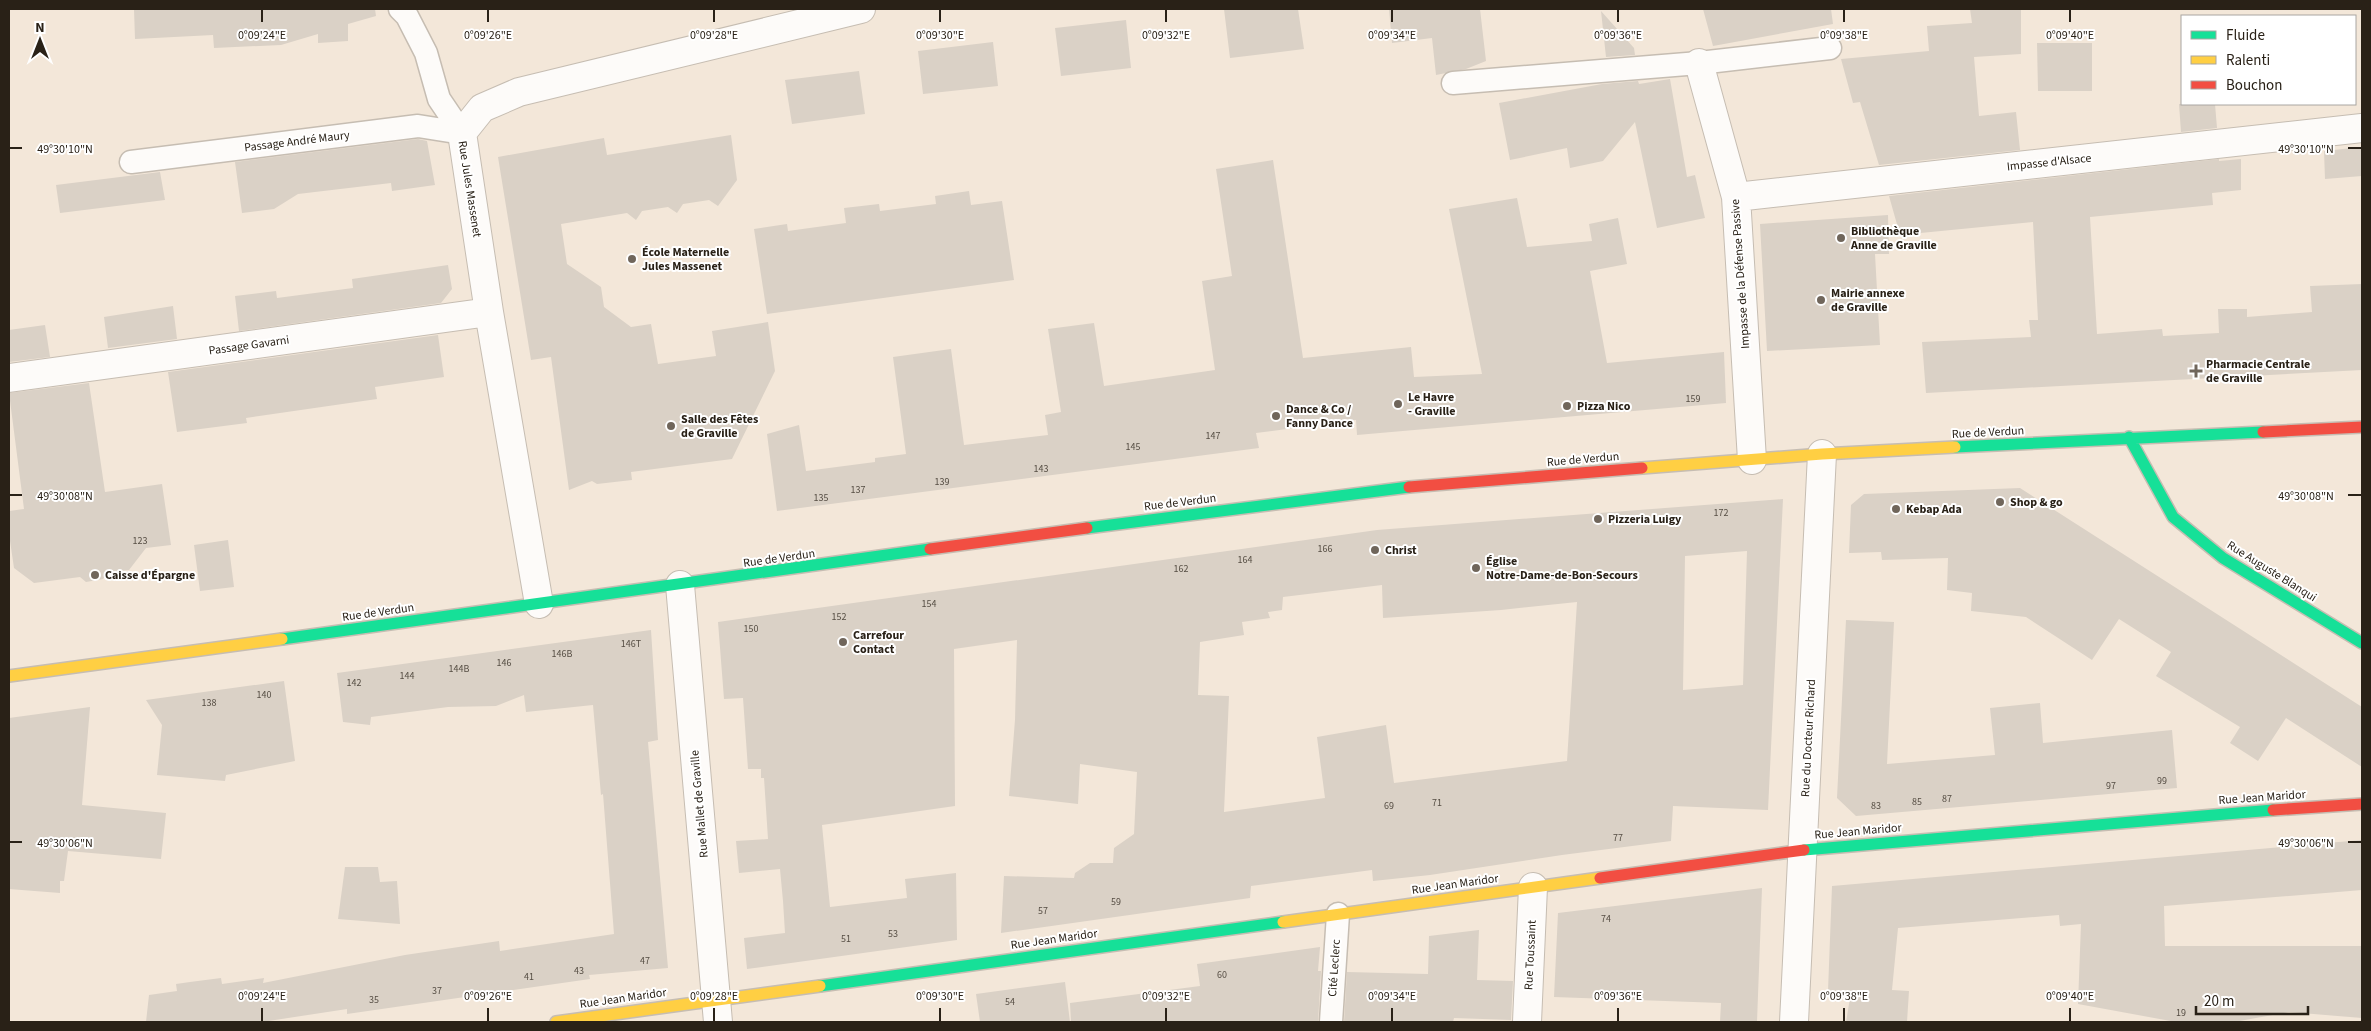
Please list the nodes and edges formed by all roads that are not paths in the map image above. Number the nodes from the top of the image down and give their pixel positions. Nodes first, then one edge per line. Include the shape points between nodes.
1 (400, 9) edge
2 (861, 9) edge
3 (1830, 48) dead end
4 (1700, 63) junction
5 (1453, 83) dead end
6 (2362, 128) edge
7 (462, 133) junction
8 (131, 162) dead end
9 (1736, 197) junction
10 (489, 312) junction
11 (9, 378) edge
12 (2362, 428) edge
13 (2129, 437) junction
14 (1822, 454) junction
15 (1752, 460) junction
16 (680, 585) junction
17 (539, 604) junction
18 (2362, 643) edge
19 (9, 676) edge
20 (2362, 804) edge
21 (1803, 850) junction
22 (1533, 887) junction
23 (1338, 914) junction
24 (716, 1010) edge
25 (556, 1022) edge
26 (1331, 1022) edge
27 (1527, 1022) edge
28 (1794, 1022) edge

1 - 7 lane via 426,53 440,100
2 - 7 street, Rue Jules Massenet via 519,92 482,108
3 - 4 lane
4 - 5 lane
4 - 9 street, Impasse de la Défense Passive
6 - 9 street, Impasse d'Alsace
7 - 8 lane, Passage André Maury via 418,126
7 - 10 street, Rue Jules Massenet
9 - 15 street, Impasse de la Défense Passive
10 - 11 street, Passage Gavarni
10 - 17 street, Rue Jules Massenet
12 - 13 main road, Rue de Verdun
13 - 14 main road, Rue de Verdun
13 - 18 main road, Rue Auguste Blanqui via 2173,517 2223,558
14 - 15 main road, Rue de Verdun
14 - 21 street, Rue du Docteur Richard
15 - 16 main road, Rue de Verdun via 1404,487
16 - 17 main road, Rue de Verdun
16 - 24 street, Rue Mallet de Graville
17 - 19 main road, Rue de Verdun
20 - 21 main road, Rue Jean Maridor
21 - 22 main road, Rue Jean Maridor
21 - 28 street, Rue du Docteur Richard
22 - 23 main road, Rue Jean Maridor
22 - 27 street, Rue Toussaint
23 - 24 main road, Rue Jean Maridor
23 - 26 lane, Cité Leclerc
24 - 25 main road, Rue Jean Maridor

